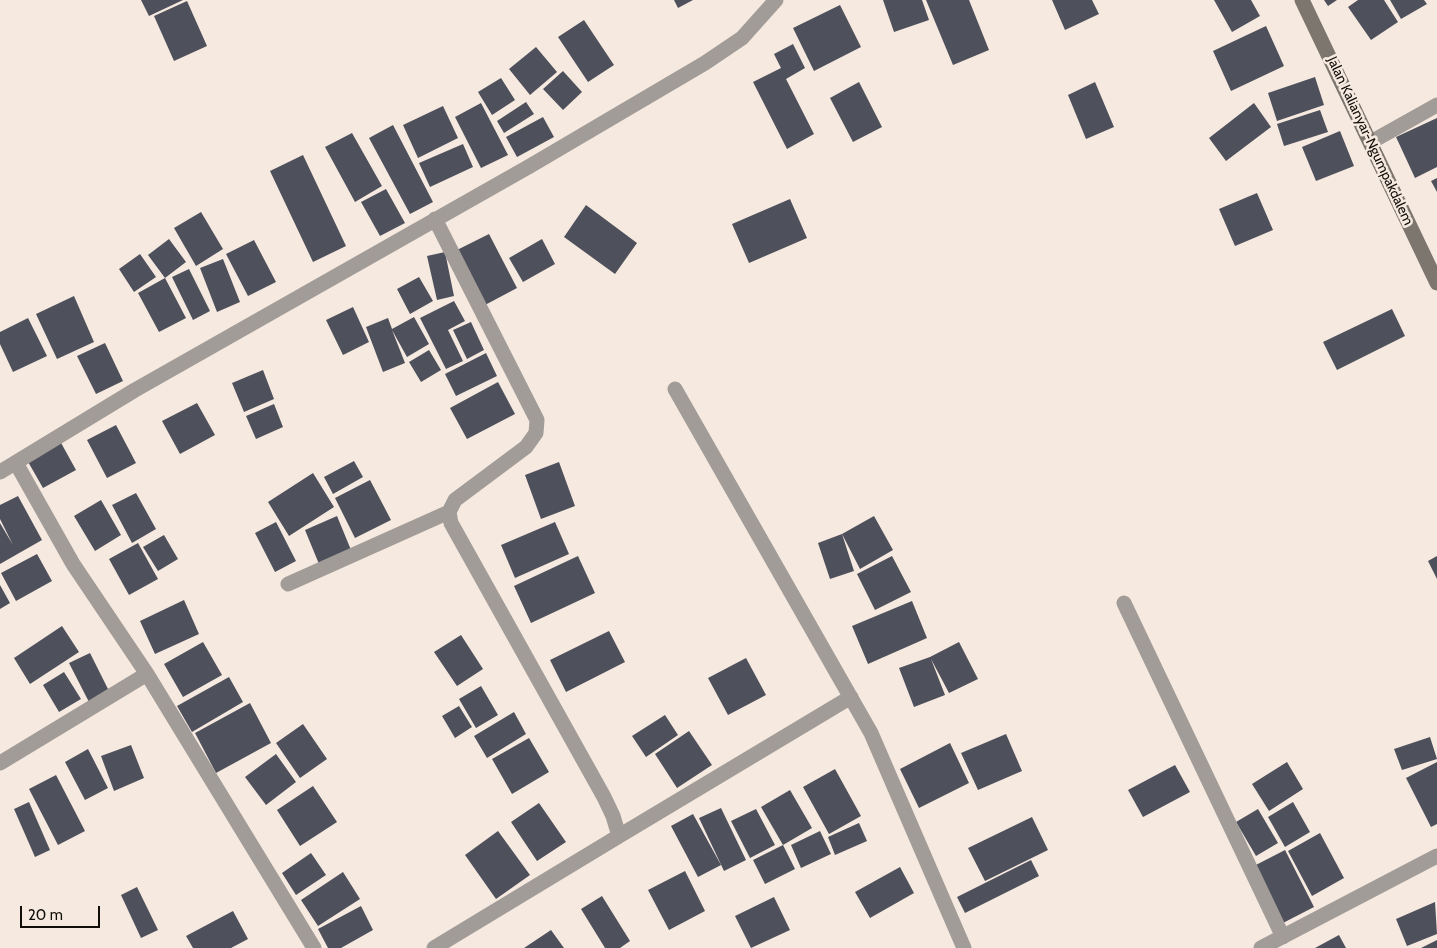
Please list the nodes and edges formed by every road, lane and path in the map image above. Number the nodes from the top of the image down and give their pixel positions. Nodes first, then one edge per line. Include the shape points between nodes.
1 (776, 0) edge
2 (1302, 0) edge
3 (1437, 105) edge
4 (1370, 142) junction
5 (435, 220) junction
6 (1437, 283) edge
7 (675, 389) dead end
8 (16, 463) junction
9 (0, 472) edge
10 (449, 512) junction
11 (288, 584) dead end
12 (1124, 604) dead end
13 (147, 674) junction
14 (851, 697) junction
15 (0, 763) edge
16 (619, 836) junction
17 (1437, 856) edge
18 (1283, 937) junction
19 (314, 948) edge
20 (434, 948) edge
21 (964, 948) edge
22 (1261, 948) edge

1 - 5 street via 742,38 705,63
2 - 4 street, Jalan Kalianyar-Ngumpakdalem
3 - 4 street
4 - 6 street, Jalan Kalianyar-Ngumpakdalem
5 - 8 street via 135,390
5 - 10 street via 538,420 536,433 526,447 455,500
7 - 14 street
8 - 9 street
8 - 13 street via 73,564
10 - 11 street
10 - 16 street via 450,523 604,797
12 - 18 street
13 - 15 street
13 - 19 street
14 - 16 street
14 - 21 street
16 - 20 street
17 - 18 street
18 - 22 street

